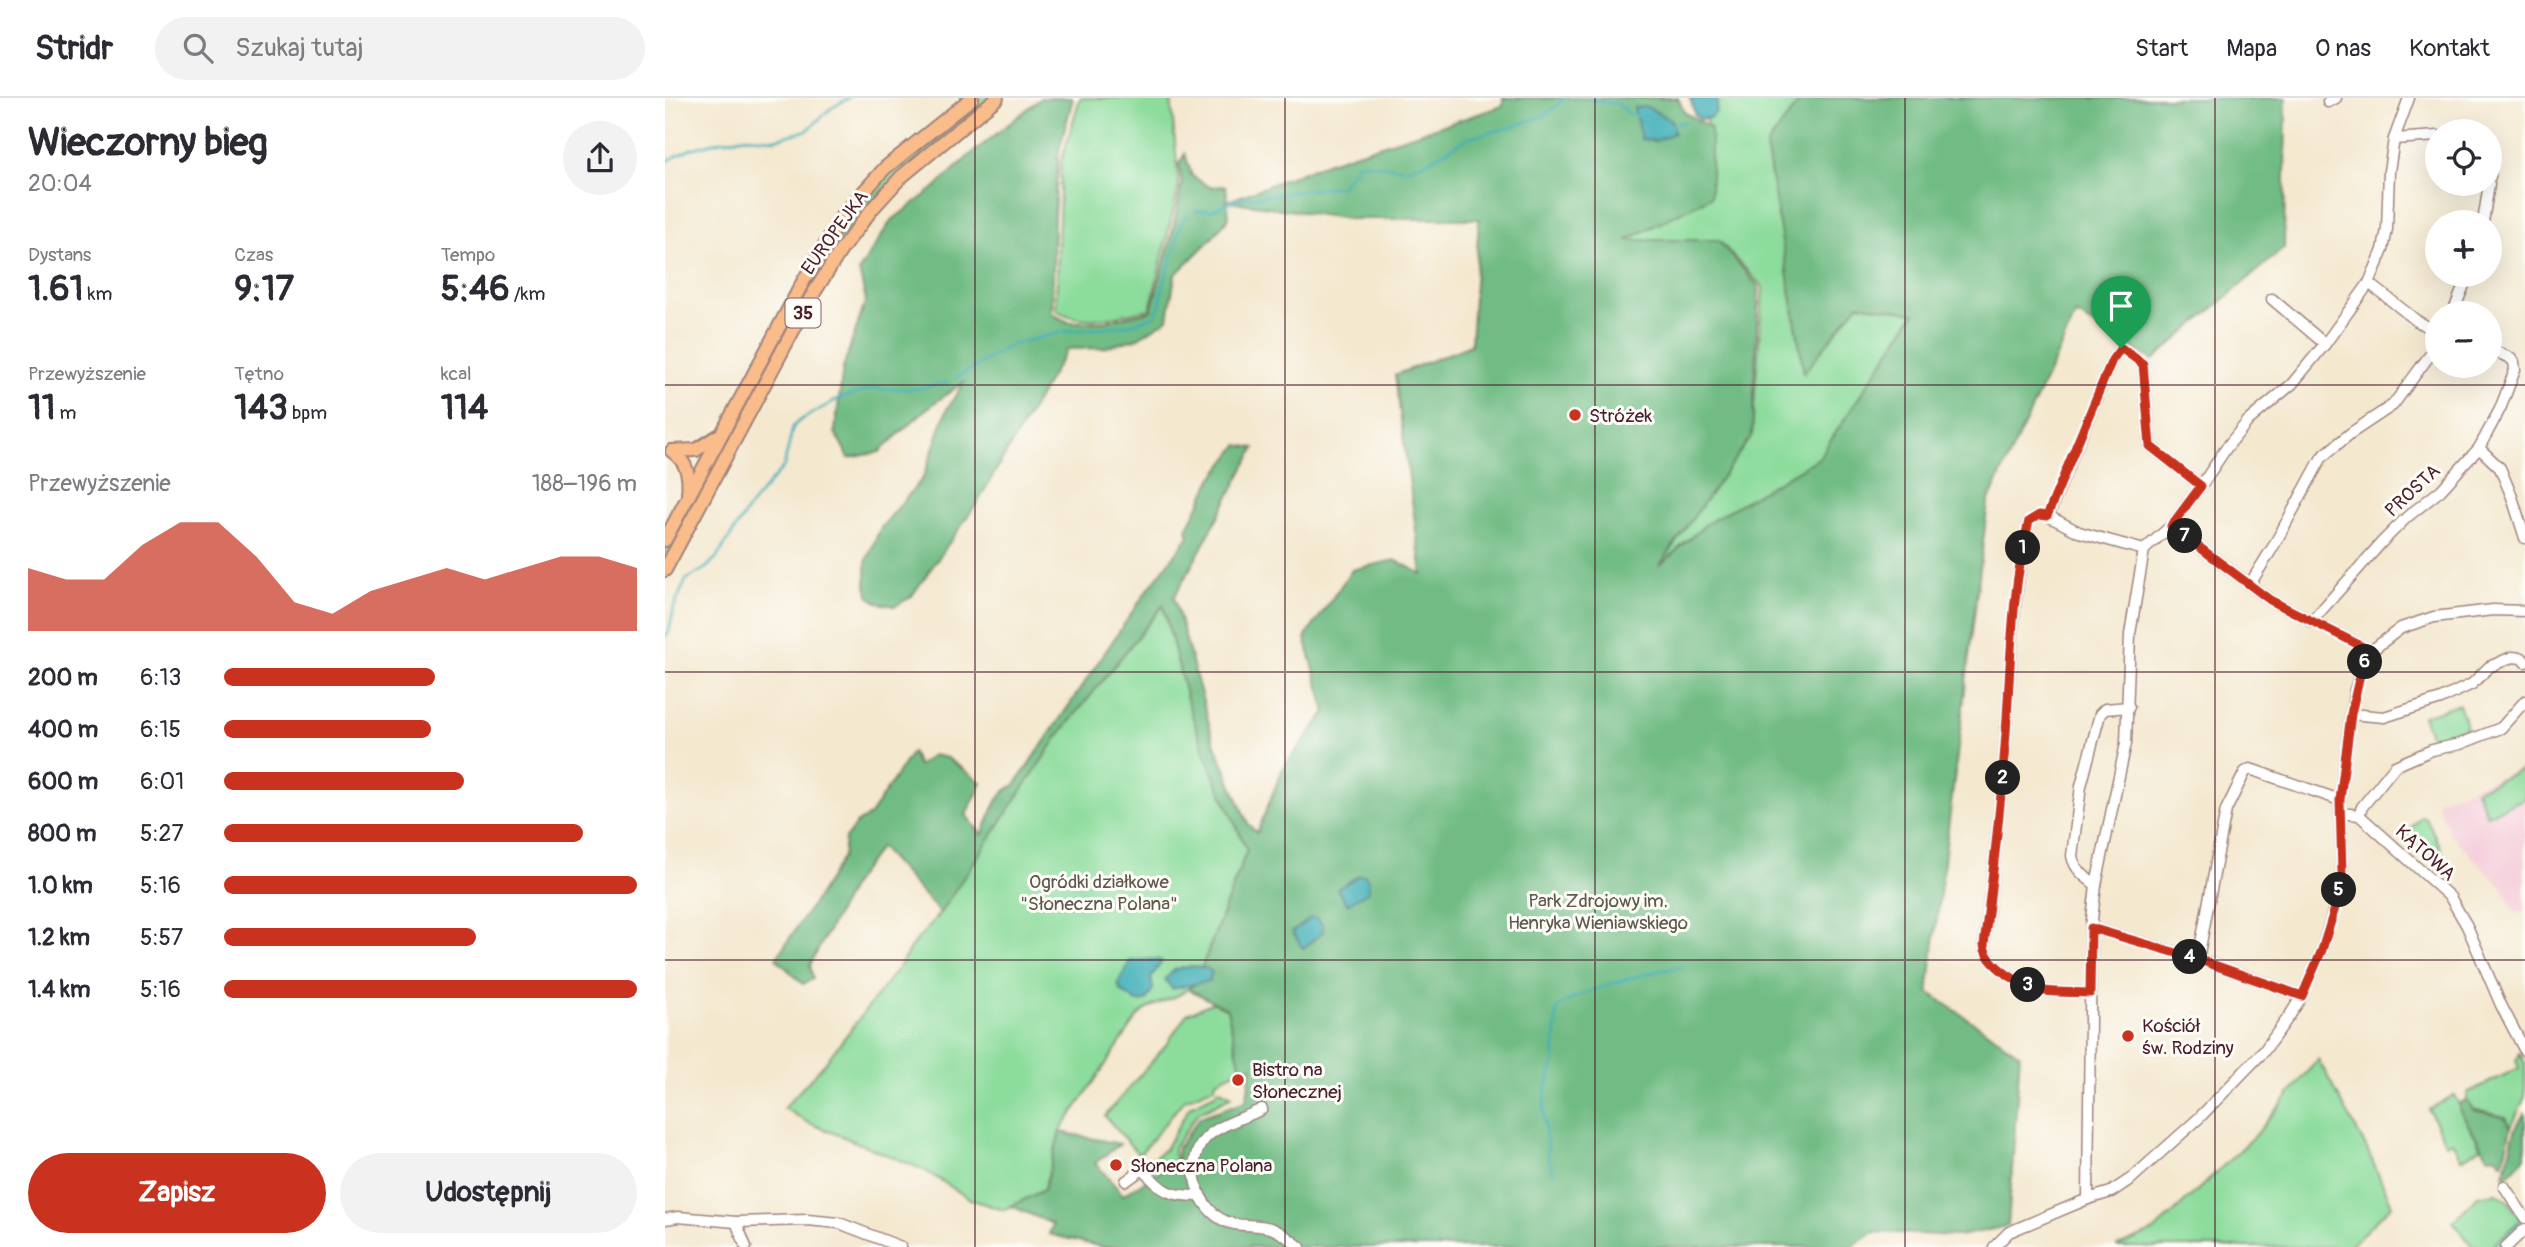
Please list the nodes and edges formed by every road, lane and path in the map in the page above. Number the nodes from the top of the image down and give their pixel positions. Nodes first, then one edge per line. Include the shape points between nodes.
1 (972, 98) edge
2 (997, 98) edge
3 (2409, 98) edge
4 (2425, 137) edge
5 (2394, 139) junction
6 (2369, 283) junction
7 (2272, 299) dead end
8 (2425, 326) edge
9 (2325, 344) junction
10 (2502, 354) edge
11 (2425, 362) edge
12 (724, 431) junction
13 (2479, 448) junction
14 (668, 451) edge
15 (2201, 486) junction
16 (687, 499) junction
17 (2047, 516) junction
18 (2171, 526) junction
19 (2525, 538) edge
20 (665, 540) edge
21 (2144, 550) junction
22 (665, 570) edge
23 (2250, 584) junction
24 (2525, 611) edge
25 (2311, 622) junction
26 (2371, 651) junction
27 (2525, 662) edge
28 (2525, 701) edge
29 (2129, 707) junction
30 (2351, 714) junction
31 (2340, 800) junction
32 (2340, 813) junction
33 (2359, 815) junction
34 (2096, 885) junction
35 (2091, 928) junction
36 (2197, 959) junction
37 (2090, 993) junction
38 (2302, 996) junction
39 (2525, 1051) edge
40 (1262, 1110) dead end
41 (1126, 1181) dead end
42 (2504, 1186) dead end
43 (1199, 1196) junction
44 (2088, 1199) junction
45 (2524, 1216) edge
46 (665, 1219) edge
47 (736, 1222) junction
48 (2525, 1229) edge
49 (747, 1247) edge
50 (901, 1247) edge
51 (1300, 1247) edge
52 (1994, 1247) edge
53 (2506, 1247) edge

1 - 12 main road, EUROPEJKA / 35 via 885,169 842,216
2 - 22 main road, EUROPEJKA / 35 via 901,177 841,250 810,299
3 - 5 street
4 - 5 street
5 - 6 street via 2387,229
6 - 8 street
6 - 9 street
7 - 9 street
9 - 15 street via 2292,384 2248,421
10 - 13 street, PROSTA via 2510,358 2515,370
11 - 23 street via 2393,405 2322,457
12 - 14 main road via 696,450
12 - 16 main road, EUROPEJKA / 35
13 - 19 street via 2500,468
13 - 25 street, PROSTA via 2441,490 2382,542
14 - 16 main road via 686,467
15 - 17 street via 2150,446 2143,364 2121,348
15 - 18 street
16 - 20 main road, EUROPEJKA / 35
17 - 21 street via 2079,532
17 - 37 street via 2029,521 2017,577 2002,791 1984,945 1990,961 2016,980 2041,990
18 - 21 street
18 - 23 street
21 - 29 street via 2130,634
23 - 25 street
24 - 26 street via 2433,618 2401,628
25 - 26 street
26 - 30 street via 2361,670
27 - 30 street via 2512,657 2489,667 2450,696 2384,717
28 - 33 street via 2501,728 2395,766
29 - 34 street via 2126,743
29 - 34 street via 2105,709 2100,714 2081,786 2073,864
30 - 31 street
31 - 32 street
31 - 36 street via 2250,769 2245,772 2226,810
32 - 33 street
32 - 38 street via 2339,895
33 - 39 street, KĄTOWA via 2450,897
34 - 35 street
35 - 36 street
35 - 37 street
36 - 38 street
37 - 44 street
38 - 44 street via 2265,1051 2199,1118 2132,1178 2111,1192
40 - 43 street via 1207,1136 1196,1164
41 - 43 street via 1143,1169 1159,1188 1175,1196
42 - 45 street
43 - 51 street via 1220,1219 1272,1229
44 - 52 street via 2009,1232
46 - 47 street
47 - 49 street
47 - 50 street via 839,1223
48 - 53 street

